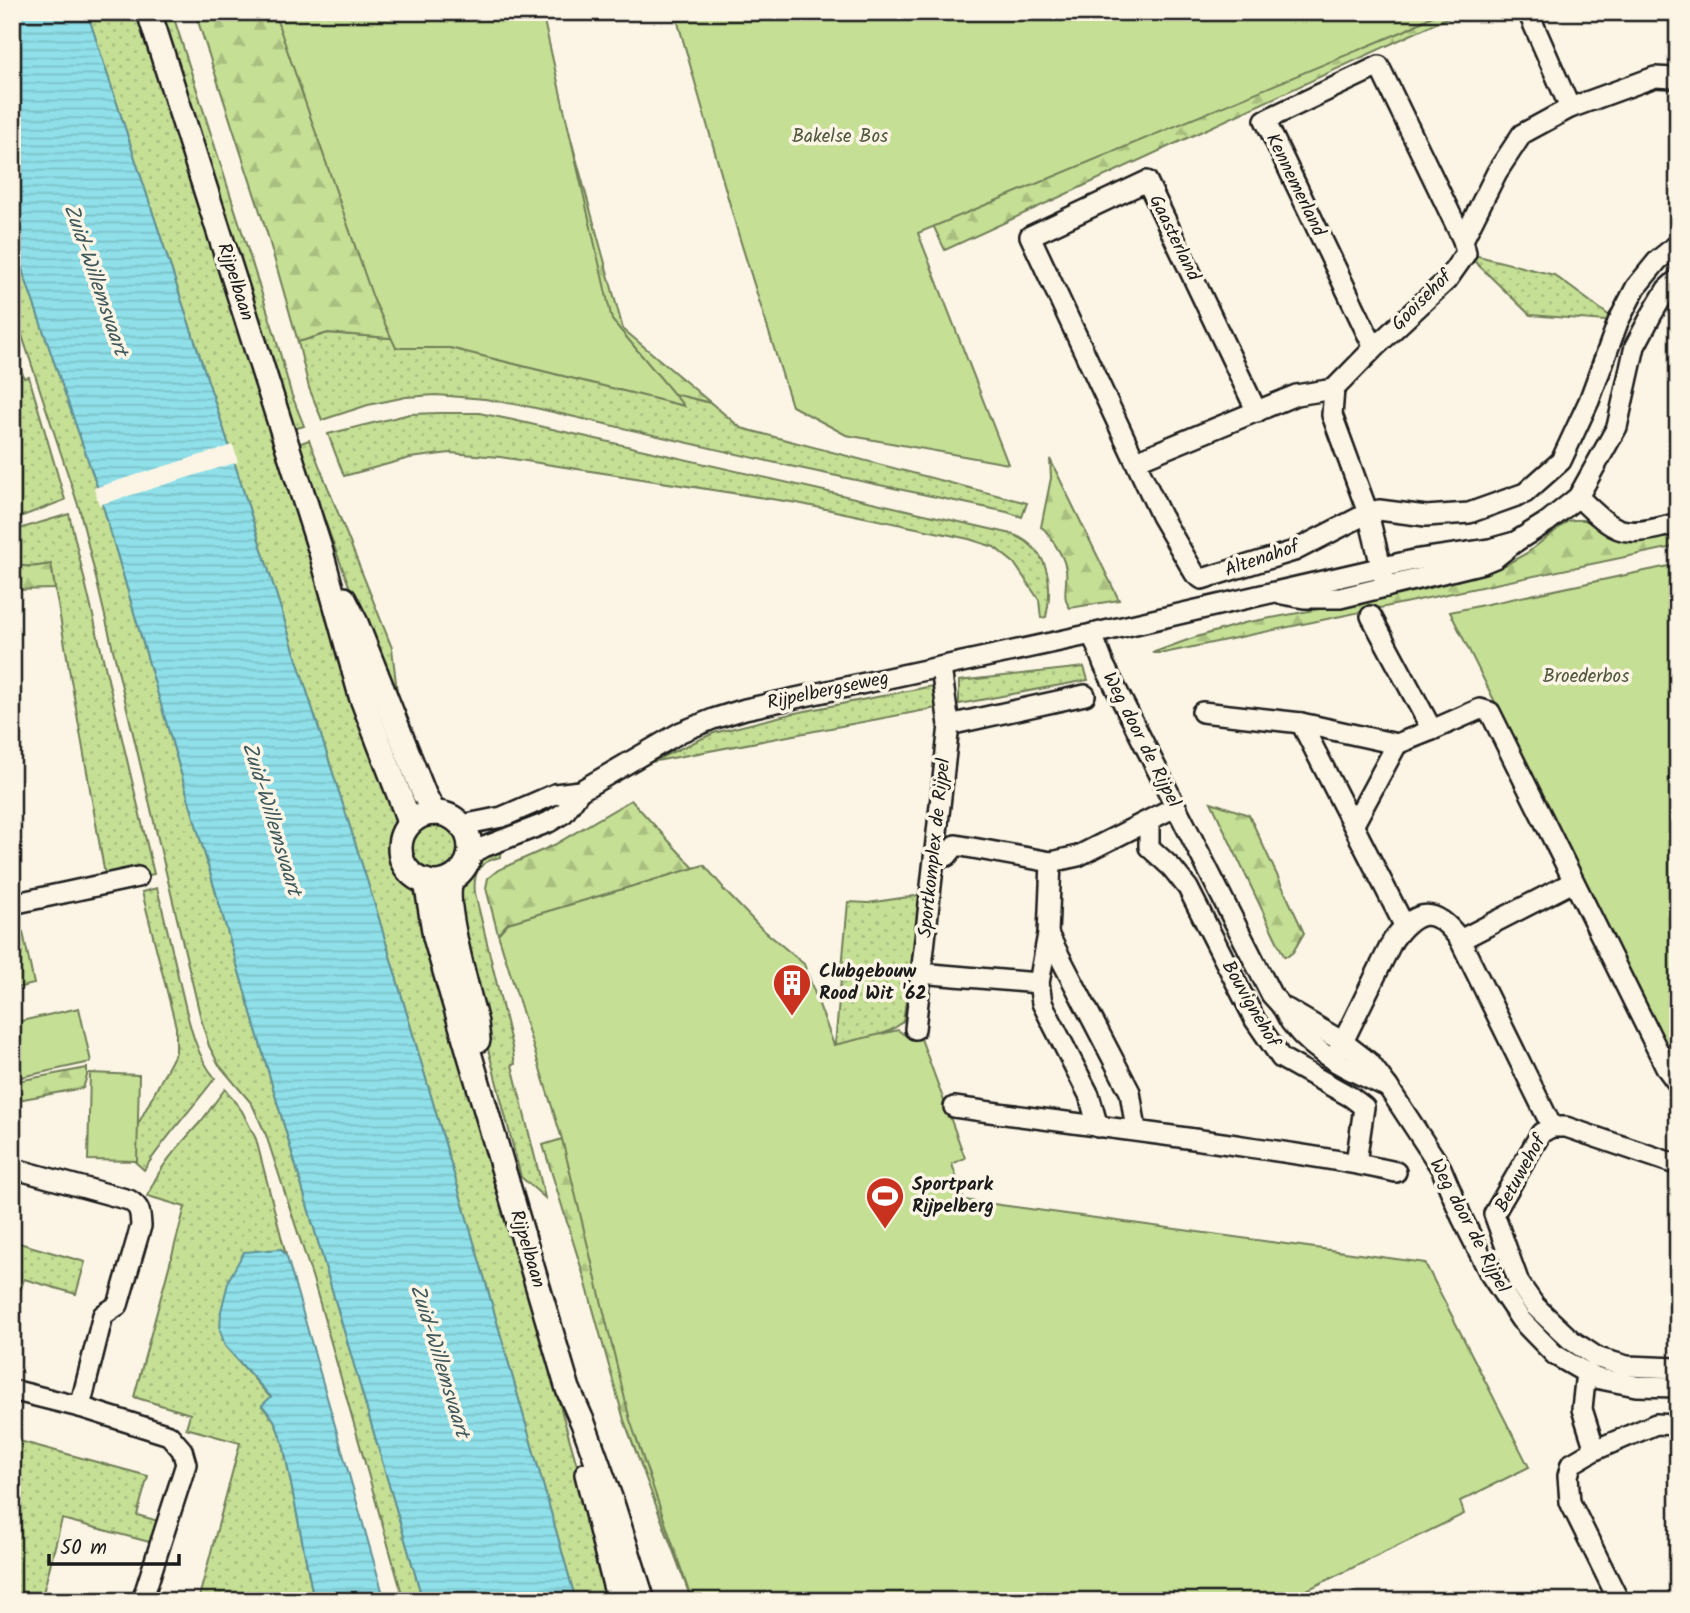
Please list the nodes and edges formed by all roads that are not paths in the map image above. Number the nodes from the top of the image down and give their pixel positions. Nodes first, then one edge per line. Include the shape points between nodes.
1 (149, 12) edge
2 (1528, 12) edge
3 (1677, 80) edge
4 (1570, 108) junction
5 (1030, 236) joint
6 (1463, 240) junction
7 (1678, 244) edge
8 (1678, 279) edge
9 (1374, 348) junction
10 (1334, 389) junction
11 (1257, 412) junction
12 (1136, 461) junction
13 (1578, 497) junction
14 (1368, 513) junction
15 (1678, 523) edge
16 (1515, 542) junction
17 (321, 552) junction
18 (1381, 568) junction
19 (1386, 587) junction
20 (1271, 593) junction
21 (1371, 616) dead end
22 (1092, 634) junction
23 (941, 668) junction
24 (1086, 695) dead end
25 (1202, 712) dead end
26 (1301, 723) junction
27 (949, 725) junction
28 (1433, 730) junction
29 (1397, 744) junction
30 (580, 791) junction
31 (1175, 807) junction
32 (434, 813) junction
33 (1149, 821) junction
34 (409, 824) junction
35 (1354, 824) junction
36 (462, 825) junction
37 (469, 855) junction
38 (947, 856) dead end
39 (1051, 862) junction
40 (138, 877) dead end
41 (452, 879) junction
42 (426, 881) junction
43 (1573, 882) junction
44 (12, 904) edge
45 (1404, 925) junction
46 (1048, 934) junction
47 (1460, 940) junction
48 (931, 974) dead end
49 (1039, 983) junction
50 (1282, 1006) junction
51 (915, 1029) dead end
52 (1343, 1042) junction
53 (1333, 1061) junction
54 (1678, 1084) edge
55 (1388, 1087) junction
56 (954, 1107) dead end
57 (485, 1110) junction
58 (1098, 1127) junction
59 (1552, 1127) junction
60 (1136, 1130) junction
61 (1356, 1163) junction
62 (1678, 1165) edge
63 (12, 1168) edge
64 (1396, 1172) dead end
65 (1678, 1368) edge
66 (1586, 1372) junction
67 (1678, 1387) edge
68 (568, 1389) junction
69 (12, 1390) edge
70 (80, 1407) junction
71 (1678, 1425) edge
72 (1595, 1450) junction
73 (142, 1601) edge
74 (619, 1601) edge
75 (643, 1601) edge
76 (1619, 1601) edge

1 - 17 main road, Rijpelbaan
2 - 4 street
3 - 4 street, Gooisehof via 1655,77
4 - 6 street, Gooisehof via 1522,134
5 - 11 street, Gaasterland via 1147,181
5 - 12 street, Altenahof
6 - 9 street, Gooisehof via 1466,253 1447,280
6 - 9 street, Kennemerland via 1379,66 1265,120
7 - 14 street via 1636,287 1561,461 1525,493 1469,513
8 - 13 street via 1667,289 1635,346 1617,427
9 - 10 street, Gooisehof
10 - 11 street via 1296,395
10 - 14 street via 1332,415
11 - 12 street
12 - 14 street, Altenahof via 1161,516 1202,579 1294,551
13 - 15 street via 1614,527 1627,531
13 - 16 street
14 - 18 street
16 - 18 street
16 - 19 street via 1483,563
17 - 32 main road, Rijpelbaan via 356,623
17 - 34 main road, Rijpelbaan via 360,696
18 - 19 street
18 - 20 street
19 - 20 street via 1340,598
20 - 22 street
21 - 28 street
22 - 23 street, Rijpelbergseweg
22 - 31 street, Weg door de Rijpel
23 - 27 street, Sportkomplex de Rijpel
23 - 30 street, Rijpelbergseweg via 713,719 681,732
24 - 27 street
25 - 26 street
26 - 29 street
26 - 35 street
27 - 51 street, Sportkomplex de Rijpel
28 - 29 street
28 - 43 street via 1480,709 1490,712
29 - 35 street
30 - 36 street, Rijpelbergseweg via 555,794 502,817
30 - 37 street, Rijpelbergseweg via 564,813 550,822
31 - 33 street
31 - 50 street, Weg door de Rijpel via 1271,994
32 - 34 main road
32 - 36 main road
33 - 39 street via 1078,856
33 - 61 street, Bouvignehof via 1149,847 1188,888 1255,1020 1281,1058 1364,1107
34 - 42 main road via 400,853 408,871
35 - 45 street
36 - 37 main road
37 - 41 main road
38 - 39 street via 956,845
39 - 46 street
40 - 44 street
41 - 42 main road
41 - 57 main road, Rijpelbaan via 451,920 476,1023
42 - 57 main road, Rijpelbaan via 435,937
43 - 47 street
43 - 54 street
45 - 47 street, Betuwehof via 1417,917 1436,917
45 - 52 street
46 - 49 street
46 - 60 street via 1130,1092
47 - 59 street, Betuwehof
48 - 49 street
49 - 58 street via 1042,1003 1089,1095
50 - 52 street, Weg door de Rijpel
50 - 53 street, Weg door de Rijpel via 1291,1024
52 - 53 street
52 - 55 street, Weg door de Rijpel via 1369,1062
53 - 55 street, Weg door de Rijpel
55 - 66 street, Weg door de Rijpel via 1441,1168 1490,1274 1521,1320 1555,1355
56 - 58 street
57 - 68 main road, Rijpelbaan
58 - 60 street
59 - 62 street, Betuwehof via 1566,1127
59 - 65 street, Betuwehof via 1541,1133 1494,1214 1519,1283 1535,1306 1598,1357 1627,1366
60 - 61 street
61 - 64 street
63 - 70 street via 129,1200 140,1213 141,1226 118,1305 103,1315
66 - 67 street, Weg door de Rijpel via 1636,1386
66 - 72 street via 1582,1409
68 - 74 main road, Rijpelbaan
68 - 75 main road, Rijpelbaan
69 - 70 street
70 - 73 street via 169,1435 182,1450 186,1464
71 - 72 street via 1656,1424
72 - 76 street via 1572,1464 1570,1502

